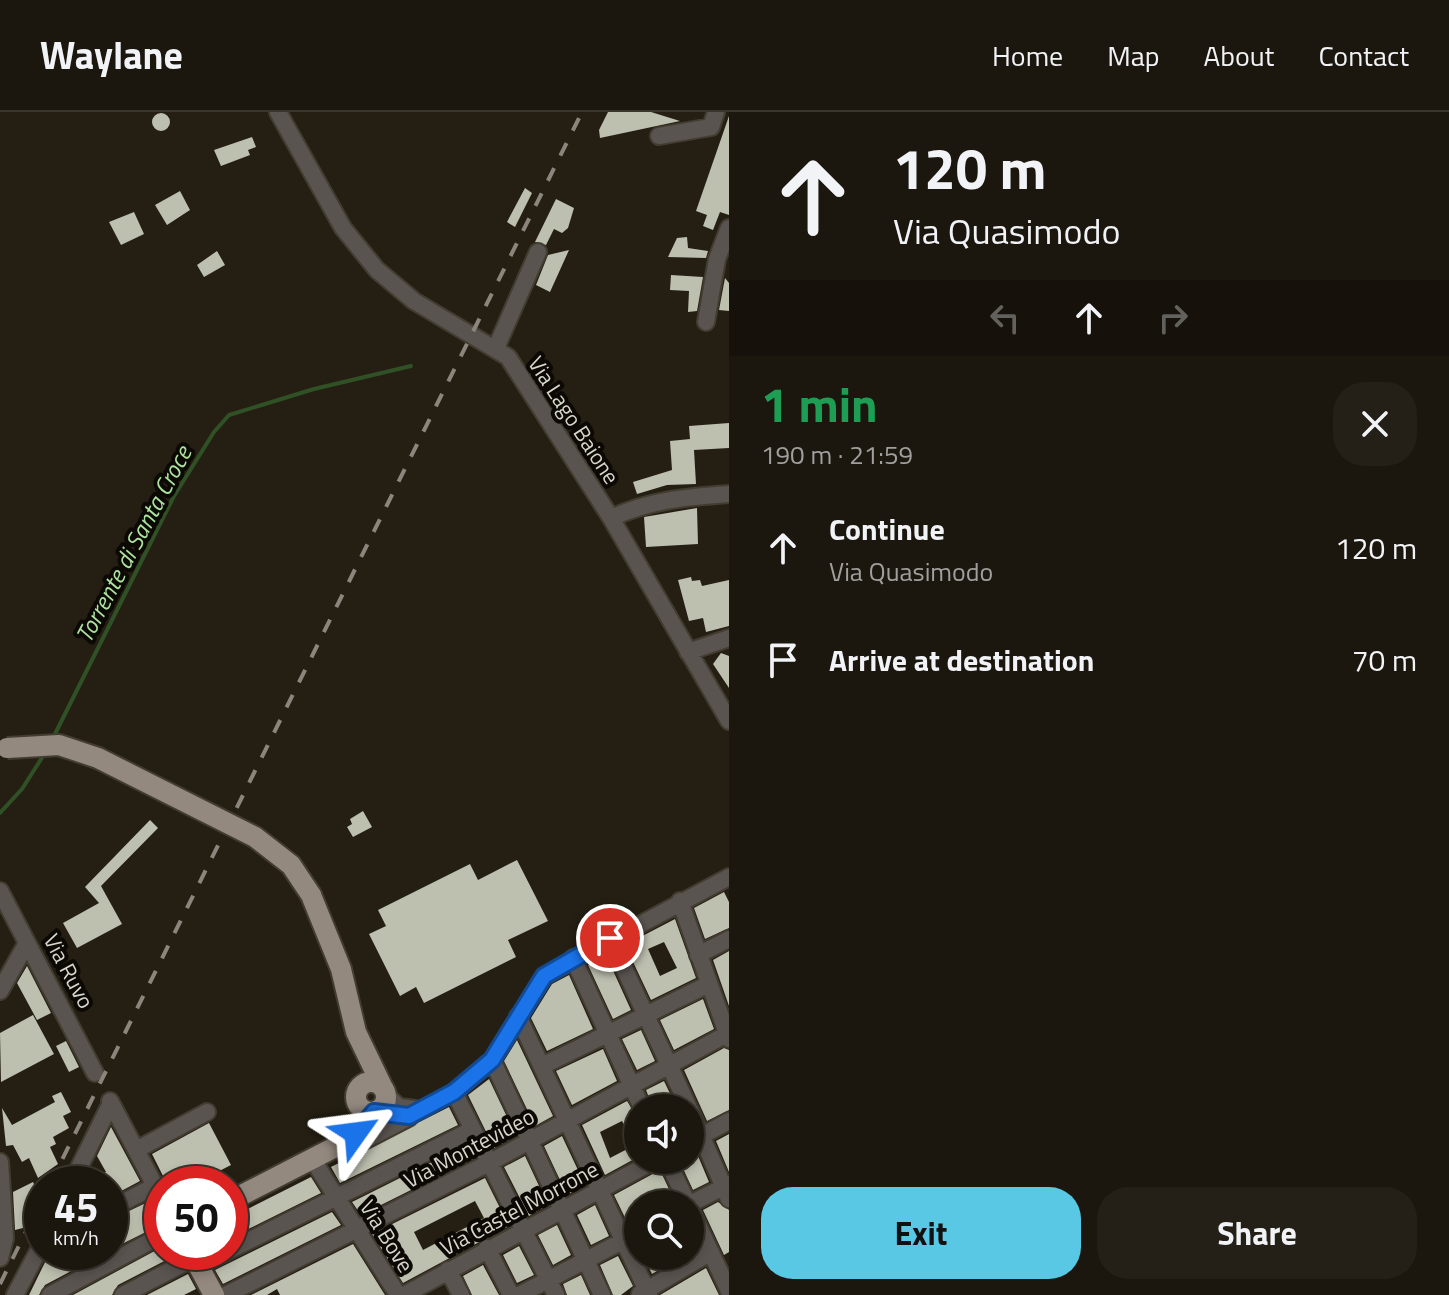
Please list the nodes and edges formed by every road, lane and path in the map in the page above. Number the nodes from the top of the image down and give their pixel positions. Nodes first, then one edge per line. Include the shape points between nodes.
1 (278, 112) edge
2 (716, 112) edge
3 (659, 136) dead end
4 (729, 228) edge
5 (538, 252) dead end
6 (723, 260) edge
7 (706, 322) dead end
8 (496, 348) junction
9 (729, 494) edge
10 (611, 518) junction
11 (729, 638) edge
12 (688, 652) junction
13 (727, 714) edge
14 (3, 749) edge
15 (727, 882) edge
16 (0, 891) edge
17 (680, 901) junction
18 (610, 938) junction
19 (729, 939) edge
20 (27, 943) junction
21 (698, 955) junction
22 (573, 958) junction
23 (0, 991) edge
24 (717, 992) edge
25 (518, 1016) junction
26 (646, 1017) junction
27 (356, 1032) junction
28 (608, 1035) junction
29 (728, 1036) edge
30 (492, 1060) junction
31 (542, 1066) junction
32 (669, 1067) junction
33 (95, 1073) dead end
34 (632, 1085) junction
35 (454, 1092) junction
36 (636, 1094) edge
37 (682, 1094) edge
38 (357, 1096) junction
39 (380, 1101) junction
40 (420, 1111) junction
41 (207, 1112) dead end
42 (567, 1120) junction
43 (729, 1121) edge
44 (472, 1130) junction
45 (704, 1134) edge
46 (530, 1141) junction
47 (136, 1150) junction
48 (328, 1151) junction
49 (704, 1151) edge
50 (0, 1162) edge
51 (489, 1163) junction
52 (80, 1166) edge
53 (145, 1166) edge
54 (630, 1174) edge
55 (600, 1190) junction
56 (727, 1190) edge
57 (248, 1192) edge
58 (336, 1197) junction
59 (704, 1199) edge
60 (563, 1211) junction
61 (624, 1226) edge
62 (522, 1229) junction
63 (357, 1230) junction
64 (704, 1232) edge
65 (248, 1241) edge
66 (624, 1241) edge
67 (144, 1245) edge
68 (487, 1248) junction
69 (0, 1258) edge
70 (719, 1259) edge
71 (586, 1261) junction
72 (28, 1270) edge
73 (172, 1270) edge
74 (200, 1270) edge
75 (448, 1270) junction
76 (639, 1270) edge
77 (548, 1279) junction
78 (729, 1291) edge
79 (211, 1293) edge
80 (645, 1293) edge
81 (15, 1295) edge
82 (50, 1295) edge
83 (123, 1295) edge
84 (401, 1295) edge
85 (461, 1295) edge
86 (511, 1295) edge
87 (519, 1295) edge
88 (556, 1295) edge
89 (602, 1295) edge

1 - 8 street, Via Lago Baione via 343,228 377,270 414,301
2 - 3 street via 711,127
4 - 6 street
5 - 8 street
6 - 7 street
8 - 10 street, Via Lago Baione via 508,357
9 - 10 street via 662,500
10 - 12 street, Via Lago Baione
11 - 12 street
12 - 13 street, Via Lago Baione
14 - 27 main road, bridge via 59,745 98,758 255,837 291,865 311,895 341,969
15 - 17 street
16 - 20 street, Via Ruvo
17 - 18 street
17 - 21 street
18 - 22 street
18 - 26 street
19 - 21 street
20 - 23 street
20 - 33 street, Via Ruvo
21 - 24 street
22 - 25 street via 544,976
22 - 28 street
24 - 26 street
24 - 29 street
25 - 30 street
25 - 31 street
26 - 28 street
26 - 32 street
27 - 38 main road
27 - 39 main road
28 - 31 street
28 - 34 street
29 - 32 street, Via Montevideo
30 - 35 street
30 - 46 street
31 - 42 street
32 - 34 street, Via Montevideo
32 - 37 street
34 - 36 street
34 - 42 street, Via Montevideo
35 - 40 street
35 - 44 street
38 - 39 main road via 363,1110
38 - 48 main road
39 - 40 street via 394,1116
39 - 48 main road
40 - 48 street via 350,1148
41 - 47 street
42 - 46 street, Via Montevideo
42 - 55 street
43 - 45 street
44 - 51 street
44 - 58 street
46 - 51 street, Via Montevideo
46 - 60 street
47 - 52 street via 110,1102
47 - 53 street
48 - 57 main road
48 - 58 street, Via Bove
49 - 56 street
50 - 69 street via 5,1238
51 - 62 street
51 - 63 street, Via Montevideo
54 - 55 street, Via Castel Morrone
55 - 60 street, Via Castel Morrone
55 - 61 street
56 - 59 street
58 - 63 street, Via Bove
58 - 65 street
60 - 62 street, Via Castel Morrone
60 - 71 street
62 - 68 street, Via Castel Morrone
62 - 77 street
63 - 79 street, Via Montevideo
63 - 84 street, Via Bove
64 - 70 street
66 - 71 street
67 - 82 street
68 - 75 street, Via Castel Morrone
68 - 86 street
70 - 78 street
70 - 80 street
71 - 77 street
71 - 89 street
72 - 81 street
73 - 83 street
74 - 79 main road
75 - 84 street, Via Castel Morrone
75 - 85 street
76 - 80 street
77 - 87 street
77 - 88 street

